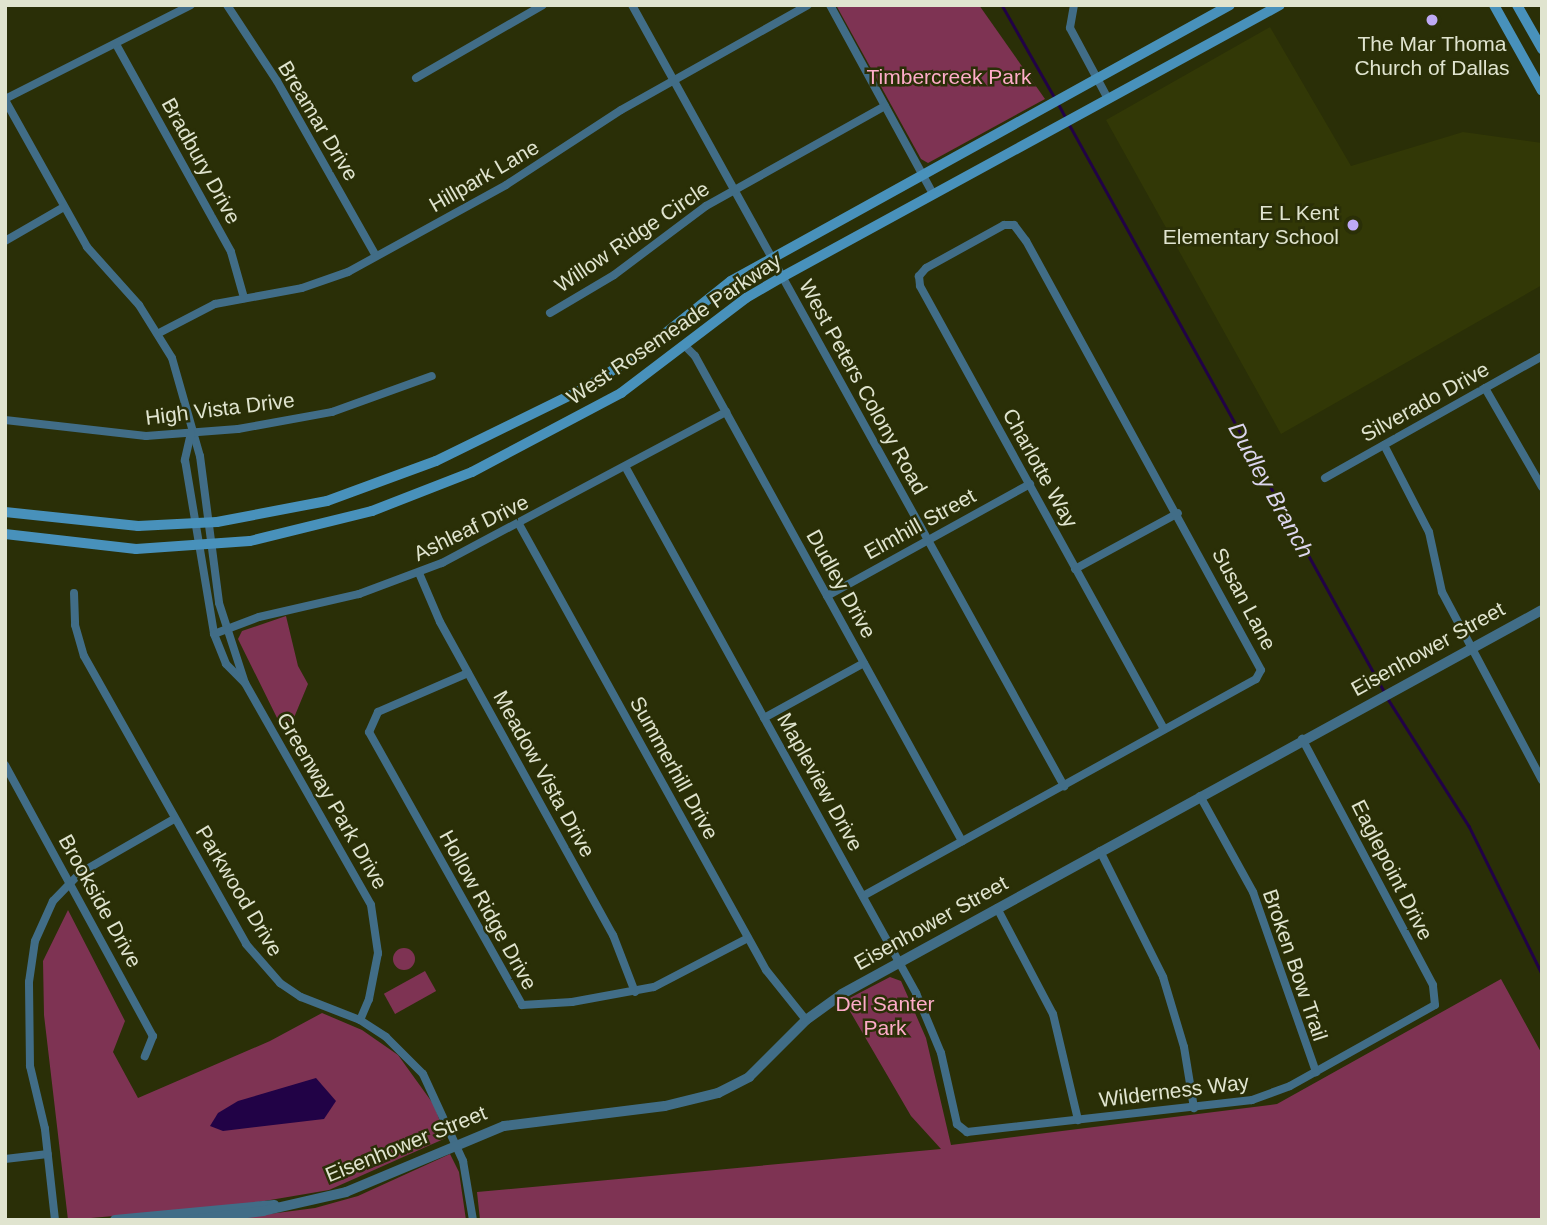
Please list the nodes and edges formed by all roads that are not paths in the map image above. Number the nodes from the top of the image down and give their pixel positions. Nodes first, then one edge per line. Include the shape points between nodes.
1 (191, 5) edge
2 (227, 5) edge
3 (543, 5) edge
4 (632, 5) edge
5 (808, 5) edge
6 (830, 5) edge
7 (1074, 5) edge
8 (1230, 5) edge
9 (1280, 5) edge
10 (1494, 5) edge
11 (1517, 5) edge
12 (117, 46) junction
13 (1542, 49) edge
14 (416, 78) dead end
15 (673, 79) junction
16 (1090, 82) junction
17 (1542, 91) edge
18 (1107, 97) junction
19 (5, 99) edge
20 (885, 106) junction
21 (922, 174) junction
22 (734, 190) junction
23 (933, 194) junction
24 (64, 207) junction
25 (5, 240) edge
26 (970, 244) joint
27 (376, 256) junction
28 (772, 258) junction
29 (782, 277) junction
30 (244, 298) junction
31 (550, 313) dead end
32 (159, 333) junction
33 (685, 346) junction
34 (1542, 356) edge
35 (432, 376) dead end
36 (1485, 388) junction
37 (726, 412) junction
38 (5, 420) edge
39 (191, 433) junction
40 (1384, 445) junction
41 (626, 468) junction
42 (1325, 478) dead end
43 (1030, 484) junction
44 (1542, 487) edge
45 (5, 512) edge
46 (1178, 513) junction
47 (209, 523) junction
48 (195, 524) junction
49 (520, 526) junction
50 (5, 534) edge
51 (928, 540) junction
52 (211, 545) junction
53 (197, 547) junction
54 (1075, 569) junction
55 (419, 573) junction
56 (74, 593) dead end
57 (827, 596) junction
58 (1542, 610) edge
59 (227, 629) junction
60 (214, 634) junction
61 (1469, 647) junction
62 (864, 663) junction
63 (468, 673) junction
64 (245, 683) junction
65 (764, 718) junction
66 (1164, 729) junction
67 (1303, 739) junction
68 (5, 765) edge
69 (1542, 780) edge
70 (1063, 786) junction
71 (1200, 796) junction
72 (174, 818) junction
73 (962, 841) junction
74 (1100, 851) junction
75 (69, 883) junction
76 (863, 896) junction
77 (997, 908) junction
78 (748, 938) junction
79 (900, 962) junction
80 (635, 992) junction
81 (1421, 1015) joint
82 (360, 1020) junction
83 (807, 1020) junction
84 (145, 1056) dead end
85 (1316, 1072) junction
86 (1194, 1108) junction
87 (1078, 1120) junction
88 (957, 1124) joint
89 (456, 1143) junction
90 (48, 1154) junction
91 (5, 1159) edge
92 (281, 1206) junction
93 (55, 1220) edge
94 (115, 1220) edge
95 (191, 1220) edge
96 (473, 1220) edge

1 - 12 street
2 - 27 street, Breamar Drive via 277,81
3 - 14 street
4 - 15 street, West Peters Colony Road
5 - 15 street, Hillpark Lane
6 - 20 street
7 - 16 street via 1070,28
8 - 16 main road, West Rosemeade Parkway
9 - 18 main road, West Rosemeade Parkway
10 - 17 main road
11 - 13 main road
12 - 19 street via 78,60
12 - 30 street, Bradbury Drive via 231,252
15 - 22 street, West Peters Colony Road
15 - 27 street, Hillpark Lane via 516,179
16 - 18 street
16 - 21 main road, West Rosemeade Parkway
18 - 23 main road, West Rosemeade Parkway
19 - 24 street, Greenway Park Drive
20 - 21 street
20 - 22 street, Willow Ridge Circle
21 - 23 street
21 - 28 main road, West Rosemeade Parkway
22 - 28 street, West Peters Colony Road
22 - 31 street, Willow Ridge Circle
23 - 29 main road, West Rosemeade Parkway
24 - 25 street
24 - 32 street, Greenway Park Drive via 100,265
26 - 43 street, Charlotte Way via 926,268 919,276 920,286
26 - 46 street, Susan Lane via 1004,225 1020,231
27 - 30 street, Hillpark Lane via 331,280
28 - 29 street, West Peters Colony Road
28 - 47 main road, West Rosemeade Parkway via 708,296 648,348 521,424 353,493 291,510
29 - 33 main road, West Rosemeade Parkway via 746,298
29 - 51 street, West Peters Colony Road
30 - 32 street, Hillpark Lane via 215,304
32 - 39 street, Greenway Park Drive via 181,380
33 - 37 street, Dudley Drive
33 - 52 main road, West Rosemeade Parkway via 621,393 484,467 312,529
34 - 36 street, Silverado Drive
35 - 39 street, High Vista Drive via 332,412
36 - 40 street, Silverado Drive
36 - 44 street
37 - 41 street, Ashleaf Drive
37 - 57 street, Dudley Drive
38 - 39 street, High Vista Drive via 122,435
39 - 47 street, Greenway Park Drive via 200,456
39 - 48 street, Greenway Park Drive via 185,460
40 - 42 street, Silverado Drive
40 - 61 street via 1429,532 1438,581
41 - 49 street, Ashleaf Drive
41 - 65 street, Mapleview Drive
43 - 51 street, Elmhill Street
43 - 54 street, Charlotte Way
45 - 48 main road, West Rosemeade Parkway via 114,524
46 - 54 street
46 - 66 street, Susan Lane via 1261,670 1256,679
47 - 48 main road, West Rosemeade Parkway
47 - 52 street, Greenway Park Drive
48 - 53 street, Greenway Park Drive
49 - 55 street, Ashleaf Drive
49 - 78 street, Summerhill Drive
50 - 53 main road, West Rosemeade Parkway via 136,549
51 - 57 street, Elmhill Street
51 - 70 street, West Peters Colony Road
52 - 53 main road, West Rosemeade Parkway
52 - 59 street, Greenway Park Drive
53 - 60 street, Greenway Park Drive
54 - 66 street, Charlotte Way
55 - 59 street, Ashleaf Drive
55 - 63 street, Meadow Vista Drive
56 - 72 street, Parkwood Drive via 75,625 84,656
57 - 62 street, Dudley Drive
58 - 61 street, Eisenhower Street
59 - 60 street, Ashleaf Drive
59 - 64 street, Greenway Park Drive
60 - 64 street, Greenway Park Drive via 226,664
61 - 67 street, Eisenhower Street
61 - 69 street
62 - 65 street
62 - 73 street, Dudley Drive
63 - 80 street, Meadow Vista Drive via 613,935
63 - 80 street, Hollow Ridge Drive via 377,712 369,732 522,1005
64 - 82 street, Greenway Park Drive via 371,905 378,953
65 - 76 street, Mapleview Drive
66 - 70 street, Susan Lane
67 - 71 street, Eisenhower Street
67 - 81 street, Eaglepoint Drive via 1433,985 1435,1005
68 - 75 street, Brookside Drive
70 - 73 street, Susan Lane
71 - 74 street, Eisenhower Street
71 - 85 street, Broken Bow Trail via 1253,892
72 - 75 street
72 - 82 street, Parkwood Drive via 261,965 301,997
73 - 76 street, Susan Lane
74 - 77 street, Eisenhower Street
74 - 86 street via 1163,977 1184,1047
75 - 84 street, Brookside Drive via 153,1036
75 - 90 street via 42,922 29,982 30,1066
76 - 79 street, Mapleview Drive
77 - 79 street, Eisenhower Street
77 - 87 street via 1053,1014
78 - 80 street, Hollow Ridge Drive via 666,982
78 - 83 street, Summerhill Drive via 775,984
79 - 83 street, Eisenhower Street
79 - 88 street, Mapleview Drive via 941,1054
81 - 85 street, Wilderness Way
82 - 89 street, Parkwood Drive via 395,1044 423,1073
83 - 89 street, Eisenhower Street via 750,1077 701,1100 530,1121
85 - 86 street, Wilderness Way via 1269,1095
86 - 87 street, Wilderness Way
87 - 88 street, Wilderness Way via 974,1132
89 - 92 street, Eisenhower Street via 346,1192
89 - 96 street, Parkwood Drive via 468,1175
90 - 91 street
90 - 93 street
92 - 94 street, Eisenhower Street
92 - 95 street, Eisenhower Street

